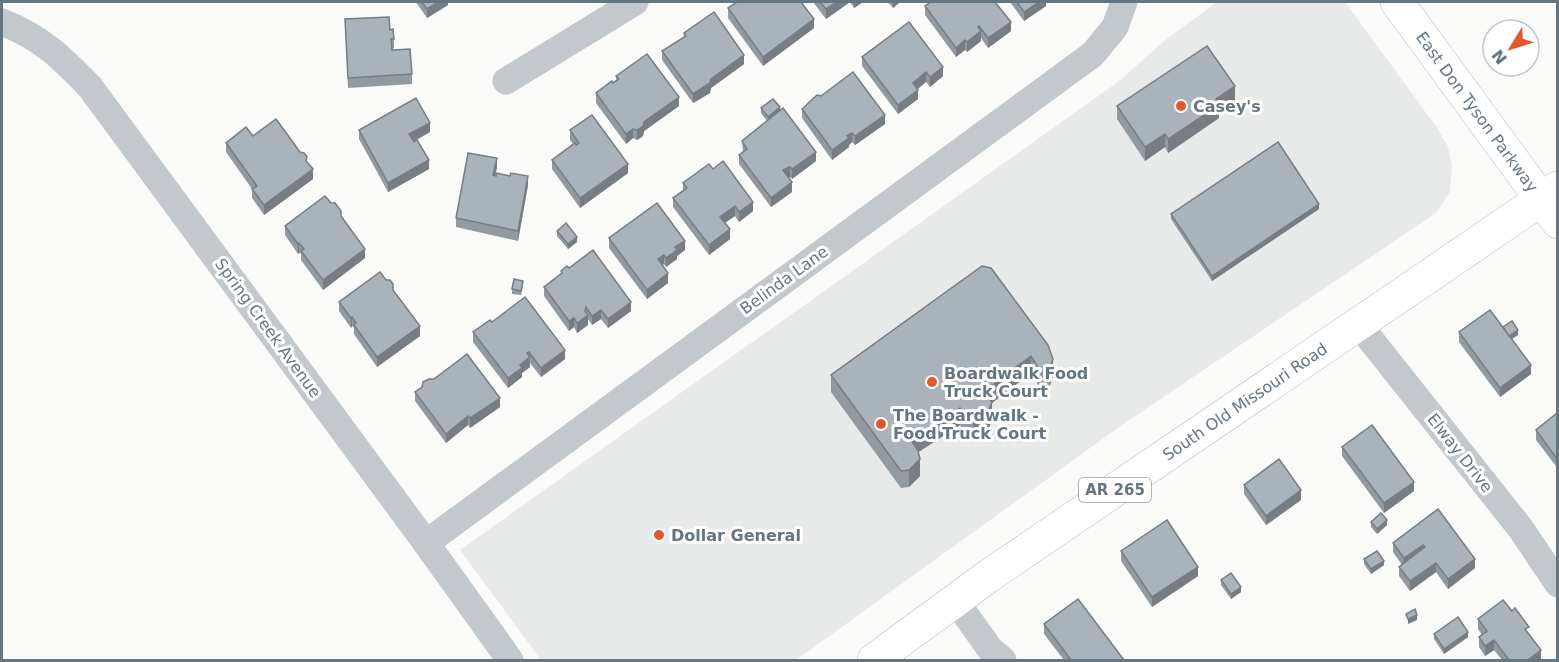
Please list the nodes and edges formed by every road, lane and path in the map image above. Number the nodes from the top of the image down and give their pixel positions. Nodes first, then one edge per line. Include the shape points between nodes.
1 (635, 2) edge
2 (1124, 2) edge
3 (1397, 2) edge
4 (2, 22) edge
5 (506, 81) dead end
6 (1552, 203) edge
7 (1359, 325) junction
8 (426, 543) junction
9 (1557, 584) edge
10 (955, 600) junction
11 (510, 660) edge
12 (874, 660) edge
13 (1003, 660) edge

1 - 5 street
2 - 8 street, Belinda Lane via 1115,27 1093,54
3 - 6 main road, East Don Tyson Parkway
4 - 8 street, Spring Creek Avenue via 55,52 90,87
6 - 7 main road, South Old Missouri Road / AR 265
7 - 9 street, Elway Drive via 1521,529
7 - 10 main road, South Old Missouri Road / AR 265
8 - 11 street, Spring Creek Avenue
10 - 12 main road, South Old Missouri Road / AR 265
10 - 13 street via 990,649

